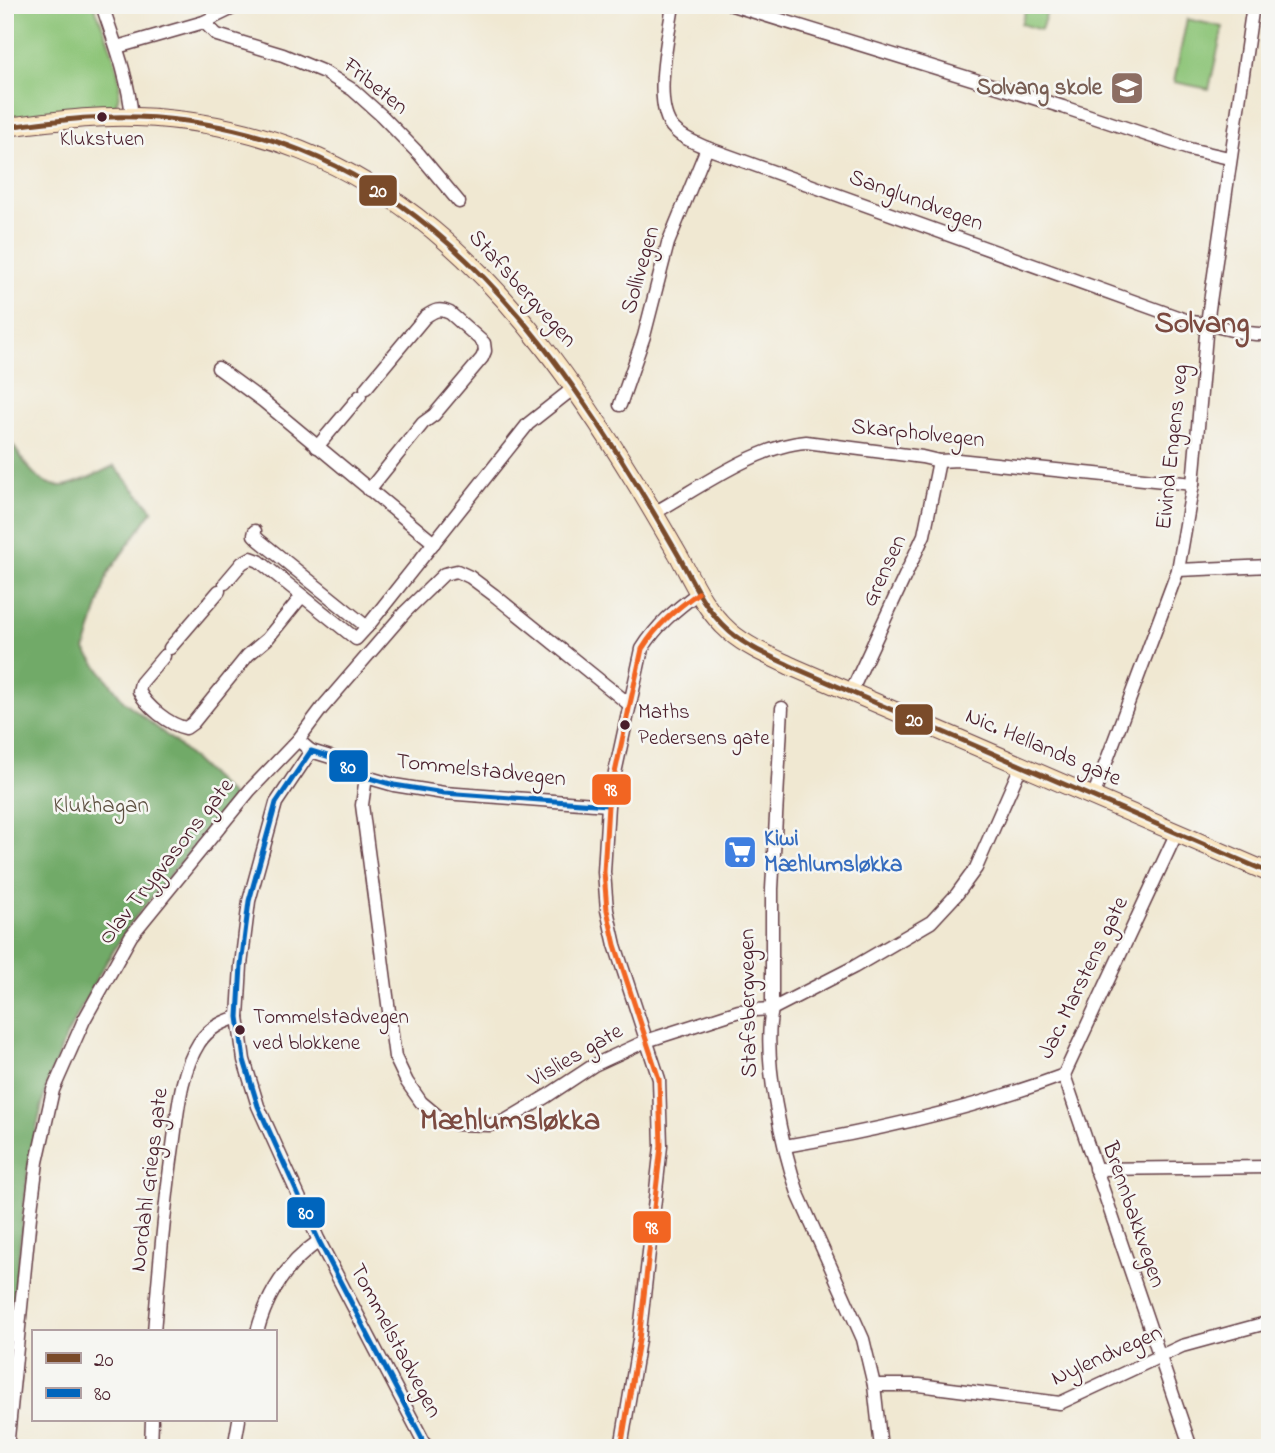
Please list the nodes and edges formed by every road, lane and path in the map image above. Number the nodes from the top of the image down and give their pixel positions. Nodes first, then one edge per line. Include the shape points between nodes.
1 (102, 5) edge
2 (239, 5) edge
3 (673, 5) edge
4 (732, 5) edge
5 (1253, 5) edge
6 (204, 22) junction
7 (117, 47) junction
8 (132, 117) junction
9 (5, 127) edge
10 (707, 148) junction
11 (1229, 158) junction
12 (459, 202) dead end
13 (1207, 323) junction
14 (1270, 334) edge
15 (218, 368) dead end
16 (575, 387) junction
17 (620, 405) dead end
18 (317, 447) junction
19 (939, 461) junction
20 (1192, 484) junction
21 (369, 489) junction
22 (654, 513) junction
23 (255, 531) dead end
24 (434, 543) junction
25 (1270, 566) edge
26 (1178, 570) junction
27 (698, 593) junction
28 (302, 596) junction
29 (367, 627) junction
30 (851, 692) junction
31 (630, 705) junction
32 (782, 708) dead end
33 (298, 740) junction
34 (311, 751) junction
35 (1021, 766) junction
36 (366, 777) junction
37 (1093, 797) junction
38 (608, 805) junction
39 (1177, 832) junction
40 (1270, 873) edge
41 (772, 1009) junction
42 (238, 1017) junction
43 (646, 1041) junction
44 (1064, 1075) junction
45 (785, 1146) junction
46 (1270, 1167) edge
47 (1095, 1170) junction
48 (319, 1241) junction
49 (1270, 1322) edge
50 (154, 1330) edge
51 (258, 1330) edge
52 (1158, 1355) junction
53 (874, 1385) junction
54 (152, 1422) edge
55 (239, 1422) edge
56 (7, 1448) edge
57 (151, 1448) edge
58 (234, 1448) edge
59 (427, 1448) edge
60 (621, 1448) edge
61 (881, 1448) edge
62 (1191, 1448) edge

1 - 7 street
2 - 6 street
3 - 10 street, Sanglundvegen via 664,73 666,116 674,130
4 - 11 street
5 - 11 street, Eivind Engens veg
6 - 7 street
6 - 12 street, Fribeten via 217,35 324,72 353,90 401,135
7 - 8 street via 129,86
8 - 9 main road, Stafsbergvegen
8 - 16 main road, Stafsbergvegen via 207,123 269,138 369,185 422,220 484,275
10 - 13 street, Sanglundvegen via 1191,322
10 - 17 street, Sollivegen via 668,243
11 - 13 street, Eivind Engens veg
13 - 14 street, Sanglundvegen
13 - 20 street, Eivind Engens veg
15 - 18 street
16 - 22 main road, Stafsbergvegen
16 - 24 street via 528,424
18 - 21 street
18 - 21 street via 425,317 435,310 450,313 484,343 482,358
19 - 20 street, Skarpholvegen
19 - 22 street, Skarpholvegen via 790,443 755,457
19 - 30 street, Grensen via 924,535
20 - 26 street, Eivind Engens veg
21 - 24 street
22 - 27 main road, Stafsbergvegen
23 - 29 street via 259,540
24 - 29 street
25 - 26 street
26 - 37 street, Eivind Engens veg
27 - 30 main road, Nic. Hellands gate via 715,617 742,640
27 - 31 street via 673,611 642,649
28 - 28 street via 259,561 251,558 242,563 141,683 143,699 186,728
28 - 29 street via 356,639
30 - 35 main road, Nic. Hellands gate
31 - 33 street, Olav Trygvasons gate via 494,595 457,571 444,574 405,612
31 - 38 street
32 - 41 street, Stafsbergvegen via 772,889
33 - 34 street
33 - 56 street, Olav Trygvasons gate via 250,790 131,936 96,996 53,1090 33,1190
34 - 36 street, Tommelstadvegen via 337,759
34 - 42 street, Tommelstadvegen via 276,803 264,840 249,901
35 - 37 main road, Nic. Hellands gate
35 - 41 street, Vislies gate via 976,868 930,922
36 - 38 street, Tommelstadvegen via 444,793
36 - 43 street, Vislies gate via 362,805 393,1048 421,1102 456,1124 505,1121 594,1065
37 - 39 main road, Nic. Hellands gate
38 - 43 street via 607,910
39 - 40 main road, Nic. Hellands gate
39 - 44 street, Jac. Marstens gate
41 - 43 street, Vislies gate via 739,1011
41 - 45 street, Stafsbergvegen via 774,1085
42 - 48 street, Tommelstadvegen via 244,1060 258,1106
42 - 50 street, Nordahl Griegs gate via 208,1031 187,1070 180,1095
43 - 60 street via 659,1079 661,1146
44 - 45 street, Jac. Marstens gate via 955,1111
44 - 47 street, Brennbakkvegen
45 - 53 street, Stafsbergvegen via 799,1196 863,1339
46 - 47 street
47 - 52 street, Brennbakkvegen
48 - 51 street via 274,1288
48 - 59 street, Tommelstadvegen
49 - 52 street, Nylendvegen
52 - 53 street, Nylendvegen via 1060,1403 919,1385
52 - 62 street, Brennbakkvegen
53 - 61 street, Stafsbergvegen
54 - 57 street
55 - 58 street

